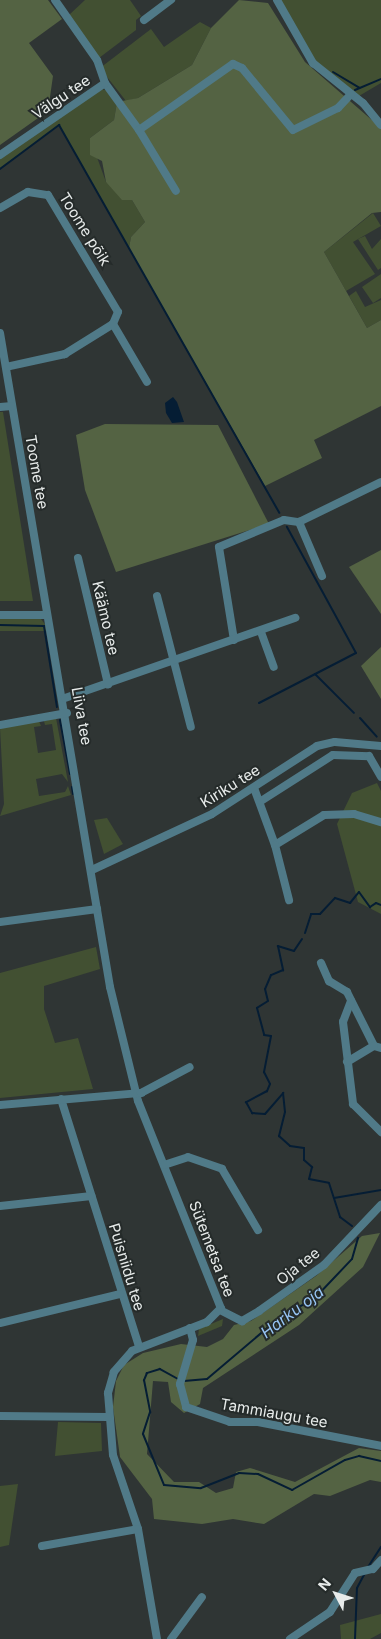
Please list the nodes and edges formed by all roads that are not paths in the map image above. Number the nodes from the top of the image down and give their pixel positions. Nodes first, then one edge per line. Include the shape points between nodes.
1 (55, 0) edge
2 (172, 0) edge
3 (277, 0) edge
4 (144, 20) dead end
5 (105, 83) junction
6 (351, 94) junction
7 (381, 125) edge
8 (139, 130) junction
9 (0, 155) edge
10 (176, 191) dead end
11 (0, 208) edge
12 (113, 324) junction
13 (0, 333) edge
14 (6, 367) junction
15 (147, 382) dead end
16 (12, 406) junction
17 (0, 407) edge
18 (381, 482) edge
19 (299, 522) junction
20 (78, 558) dead end
21 (322, 576) dead end
22 (157, 596) dead end
23 (0, 615) edge
24 (48, 615) junction
25 (295, 618) dead end
26 (261, 632) junction
27 (234, 640) junction
28 (171, 662) junction
29 (274, 667) dead end
30 (108, 684) junction
31 (65, 698) junction
32 (68, 714) junction
33 (0, 726) edge
34 (192, 727) dead end
35 (381, 746) edge
36 (381, 777) edge
37 (254, 788) junction
38 (261, 801) junction
39 (381, 822) edge
40 (275, 845) junction
41 (94, 869) junction
42 (289, 900) dead end
43 (96, 909) junction
44 (0, 922) edge
45 (321, 963) dead end
46 (351, 1000) junction
47 (378, 1047) edge
48 (346, 1062) junction
49 (190, 1067) dead end
50 (135, 1092) junction
51 (61, 1099) junction
52 (0, 1105) edge
53 (381, 1132) edge
54 (164, 1165) junction
55 (91, 1196) junction
56 (381, 1205) edge
57 (0, 1206) edge
58 (258, 1230) dead end
59 (120, 1294) junction
60 (220, 1310) junction
61 (0, 1323) edge
62 (190, 1328) junction
63 (139, 1347) junction
64 (0, 1416) edge
65 (108, 1417) junction
66 (381, 1446) edge
67 (138, 1529) junction
68 (42, 1546) dead end
69 (381, 1560) edge
70 (202, 1598) dead end
71 (157, 1639) edge
72 (170, 1639) edge
73 (290, 1639) edge

1 - 5 street, Välgu tee via 97,60
2 - 4 street
3 - 6 street via 313,63
5 - 8 street
5 - 9 street, Välgu tee
6 - 7 street
6 - 8 street via 338,108 289,129 242,68 233,64
8 - 10 street
11 - 12 street, Toome põik via 28,192 48,195 117,308
12 - 14 street via 59,357
12 - 15 street, Toome põik
13 - 14 street, Toome tee
14 - 16 street, Toome tee
16 - 17 street
16 - 24 street, Toome tee
18 - 19 street
19 - 21 street via 298,530
19 - 27 street via 284,520 219,547
20 - 30 street, Käämo tee
22 - 28 street
23 - 24 street
24 - 31 street, Liiva tee
25 - 26 street
26 - 27 street
26 - 29 street
27 - 28 street
28 - 30 street
28 - 34 street
30 - 31 street
31 - 32 street, Liiva tee
32 - 33 street
32 - 41 street, Liiva tee
35 - 37 street, Kiriku tee via 325,743
36 - 38 street via 369,756 333,755
37 - 38 street
37 - 41 street, Kiriku tee via 170,835
38 - 40 street
39 - 40 street via 354,814 324,815
40 - 42 street
41 - 43 street, Sütemetsa tee
43 - 44 street
43 - 50 street, Sütemetsa tee
45 - 46 street via 329,981 347,992
46 - 47 street
46 - 48 street via 342,1022
47 - 48 street
48 - 53 street via 353,1104
49 - 50 street
50 - 51 street
50 - 54 street, Sütemetsa tee
51 - 52 street
51 - 55 street, Puisniidu tee
54 - 58 street via 188,1157 222,1169
54 - 60 street, Sütemetsa tee
55 - 57 street
55 - 59 street, Puisniidu tee
56 - 60 street, Oja tee via 324,1265 260,1311 242,1321
59 - 61 street
59 - 63 street, Puisniidu tee
60 - 62 street, Sütemetsa tee
62 - 63 street, Sütemetsa tee
62 - 66 street, Tammiaugu tee via 193,1340 180,1384 186,1407 230,1422 258,1422
63 - 65 street, Sütemetsa tee via 114,1372 108,1393
64 - 65 street
65 - 67 street, Sütemetsa tee via 113,1456
67 - 68 street
67 - 71 street, Sütemetsa tee
69 - 73 street via 355,1573 330,1612
70 - 72 street

